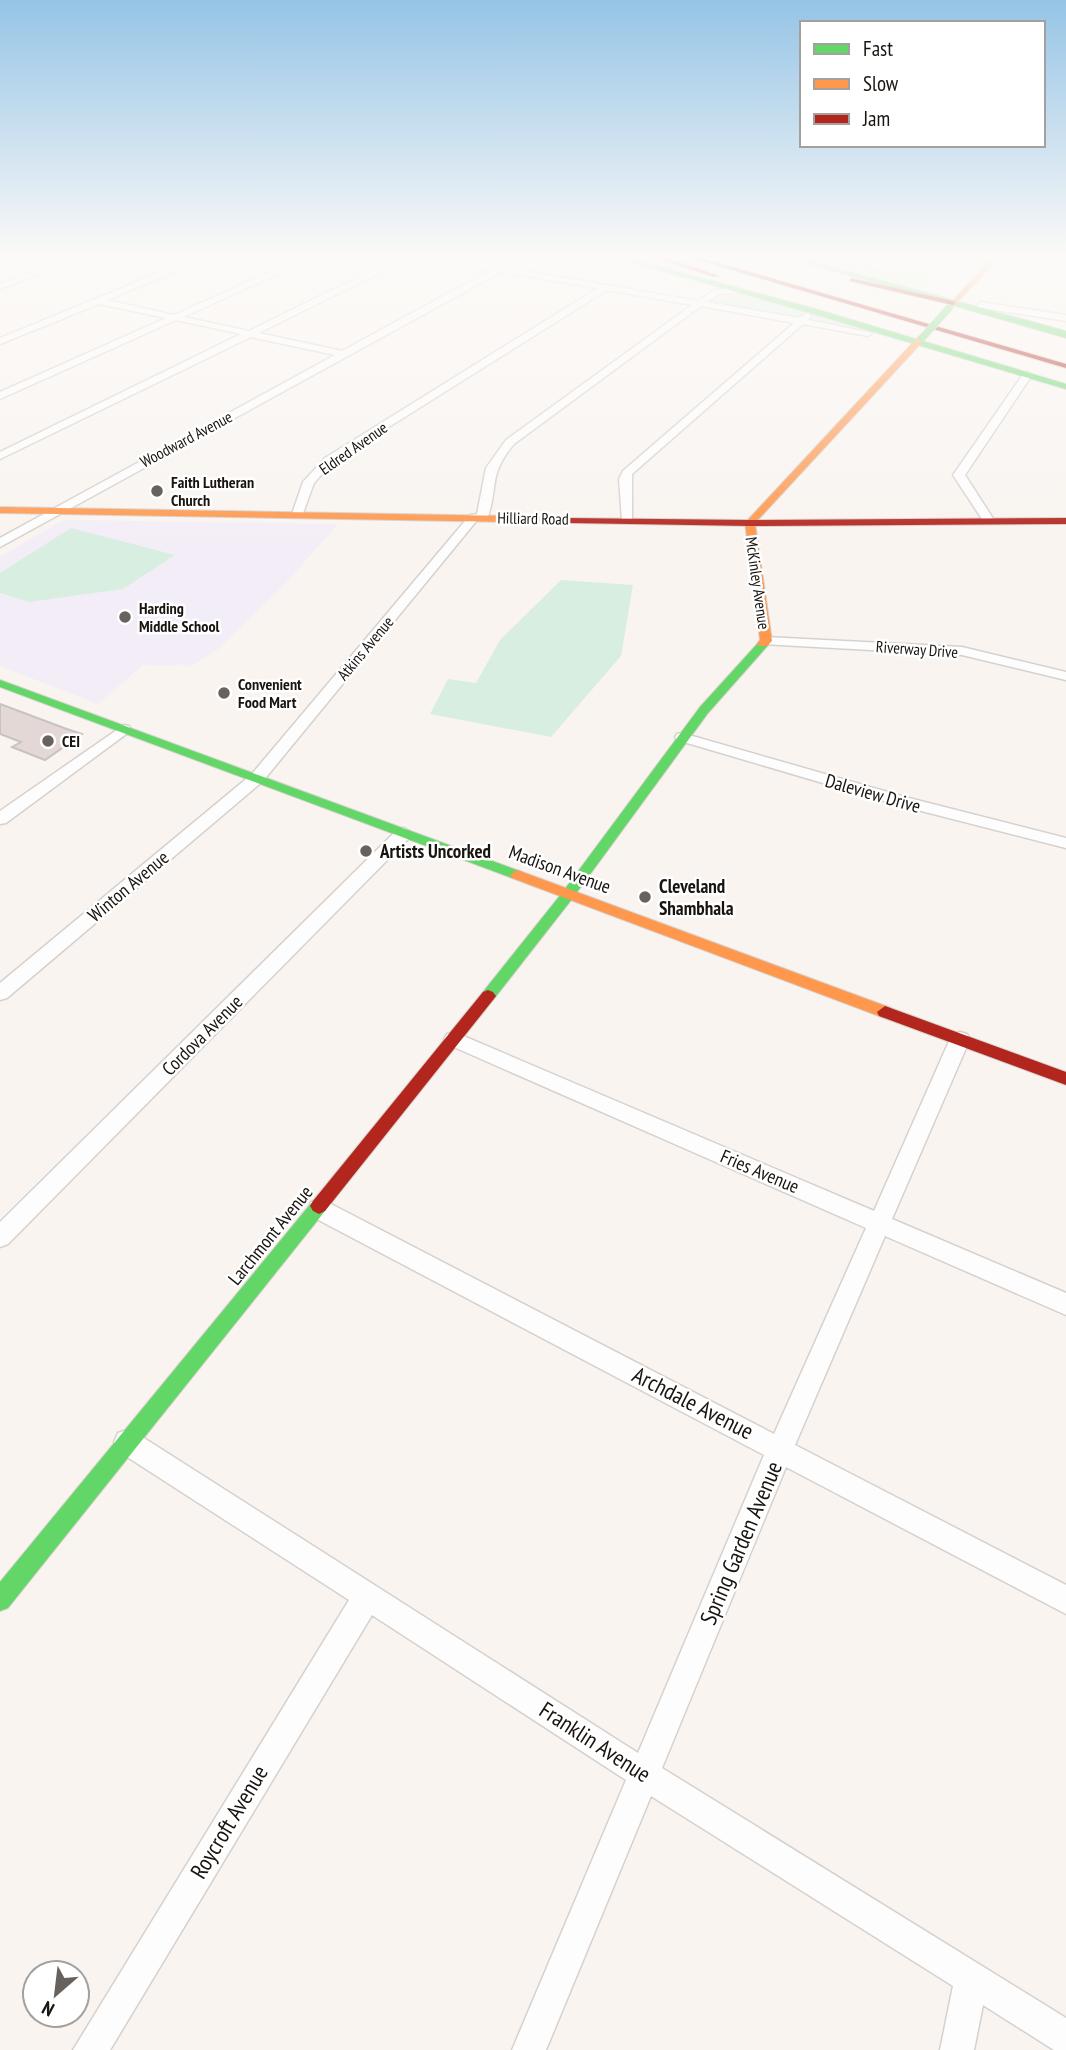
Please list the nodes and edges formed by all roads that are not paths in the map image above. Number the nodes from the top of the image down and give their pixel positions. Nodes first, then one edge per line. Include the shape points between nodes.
1 (94, 354) edge
2 (209, 354) edge
3 (345, 354) edge
4 (499, 354) edge
5 (631, 354) edge
6 (764, 354) edge
7 (908, 354) edge
8 (960, 354) edge
9 (969, 354) edge
10 (1024, 354) edge
11 (1066, 366) edge
12 (1027, 375) junction
13 (1066, 379) edge
14 (1066, 387) edge
15 (0, 396) edge
16 (0, 456) edge
17 (0, 510) edge
18 (54, 511) junction
19 (298, 514) junction
20 (479, 517) junction
21 (628, 520) junction
22 (988, 520) junction
23 (1066, 521) edge
24 (750, 523) junction
25 (0, 543) edge
26 (766, 641) junction
27 (1066, 676) edge
28 (0, 683) edge
29 (124, 729) junction
30 (682, 737) junction
31 (257, 778) junction
32 (0, 819) edge
33 (404, 833) junction
34 (1066, 844) edge
35 (570, 895) junction
36 (0, 993) edge
37 (454, 1039) junction
38 (960, 1040) junction
39 (1066, 1079) edge
40 (319, 1209) junction
41 (879, 1222) junction
42 (0, 1237) edge
43 (1066, 1304) edge
44 (127, 1442) junction
45 (780, 1449) junction
46 (368, 1595) junction
47 (0, 1600) edge
48 (1066, 1600) edge
49 (644, 1774) junction
50 (971, 1980) junction
51 (1066, 2038) edge
52 (90, 2050) edge
53 (529, 2050) edge
54 (957, 2050) edge

1 - 15 street
2 - 16 street
3 - 18 street, Woodward Avenue
4 - 19 street, Eldred Avenue via 329,460 309,482
5 - 20 street via 496,457 487,474
6 - 21 street via 627,473
7 - 24 main road, McKinley Avenue
8 - 12 main road
9 - 13 main road
10 - 11 main road
12 - 14 main road
12 - 22 street via 959,475
17 - 18 main road, Hilliard Road
18 - 19 main road, Hilliard Road
18 - 25 street, Woodward Avenue
19 - 20 main road, Hilliard Road
20 - 21 main road, Hilliard Road
20 - 31 street, Atkins Avenue
21 - 24 main road, Hilliard Road
22 - 23 main road, Hilliard Road
22 - 24 main road, Hilliard Road
24 - 26 main road, McKinley Avenue
26 - 27 street, Riverway Drive via 962,651
26 - 30 main road, McKinley Avenue
28 - 29 main road, Madison Avenue
29 - 31 main road, Madison Avenue
29 - 32 street
30 - 34 street, Daleview Drive
30 - 35 main road, McKinley Avenue
31 - 33 main road, Madison Avenue
31 - 36 street, Winton Avenue
33 - 35 main road, Madison Avenue
33 - 42 street, Cordova Avenue
35 - 37 main road, Larchmont Avenue
35 - 38 main road, Madison Avenue
37 - 40 main road, Larchmont Avenue
37 - 41 street, Fries Avenue
38 - 39 main road, Madison Avenue
38 - 41 street, Spring Garden Avenue
40 - 44 main road, Larchmont Avenue
40 - 45 street, Archdale Avenue
41 - 43 street, Fries Avenue
41 - 45 street, Spring Garden Avenue
44 - 46 street, Franklin Avenue
44 - 47 main road, Larchmont Avenue
45 - 48 street, Archdale Avenue
45 - 49 street, Spring Garden Avenue
46 - 49 street, Franklin Avenue
46 - 52 street, Roycroft Avenue
49 - 50 street, Franklin Avenue
49 - 53 street, Spring Garden Avenue
50 - 51 street, Franklin Avenue
50 - 54 street

